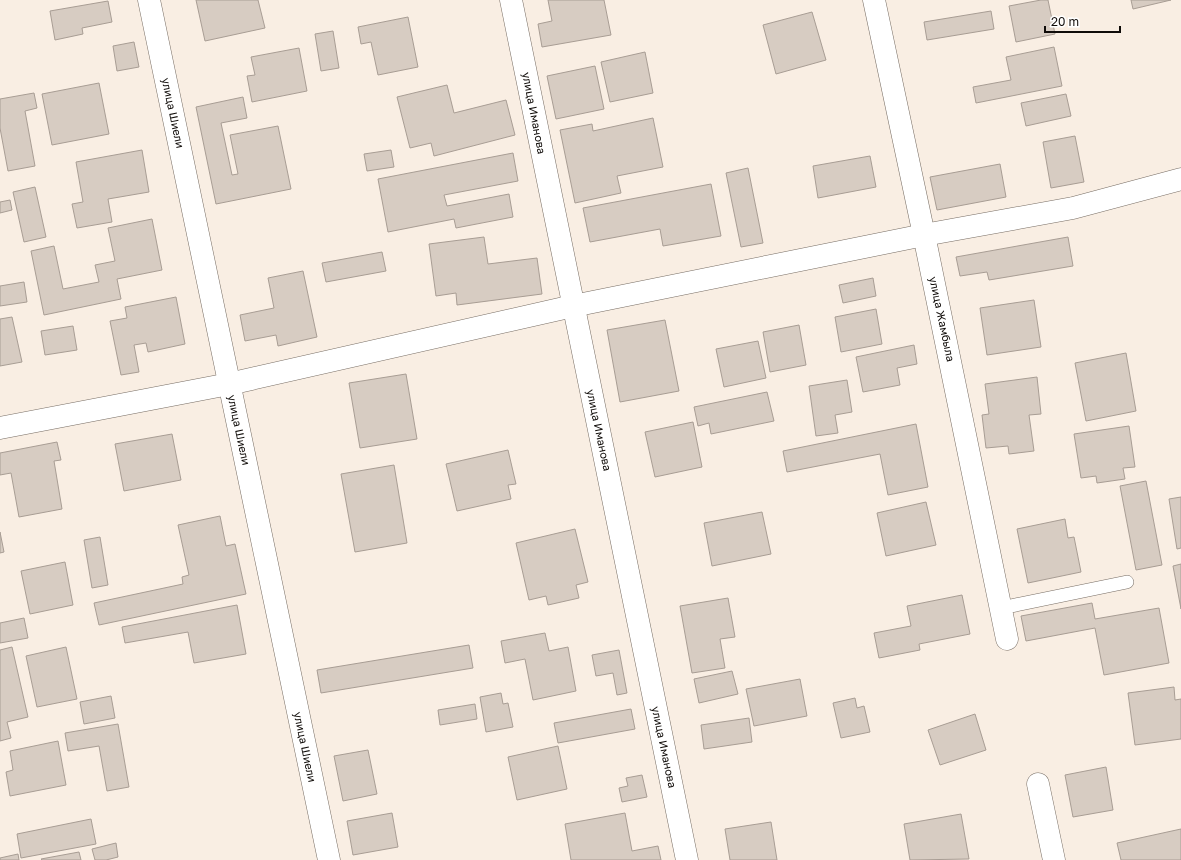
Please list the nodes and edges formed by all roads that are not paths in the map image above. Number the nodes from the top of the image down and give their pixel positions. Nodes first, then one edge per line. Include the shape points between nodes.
1 (149, 0) edge
2 (511, 0) edge
3 (874, 0) edge
4 (1181, 179) edge
5 (924, 235) junction
6 (573, 306) junction
7 (229, 384) junction
8 (0, 428) edge
9 (1127, 582) dead end
10 (1001, 608) junction
11 (1007, 638) dead end
12 (1038, 784) dead end
13 (329, 860) edge
14 (687, 860) edge
15 (1054, 860) edge

1 - 7 street, улица Шиели
2 - 6 street, улица Иманова
3 - 5 street, улица Жамбыла
4 - 5 street via 1073,208
5 - 6 street
5 - 10 street, улица Жамбыла
6 - 7 street
6 - 14 street, улица Иманова
7 - 8 street
7 - 13 street, улица Шиели
9 - 10 lane
10 - 11 street, улица Жамбыла
12 - 15 street

